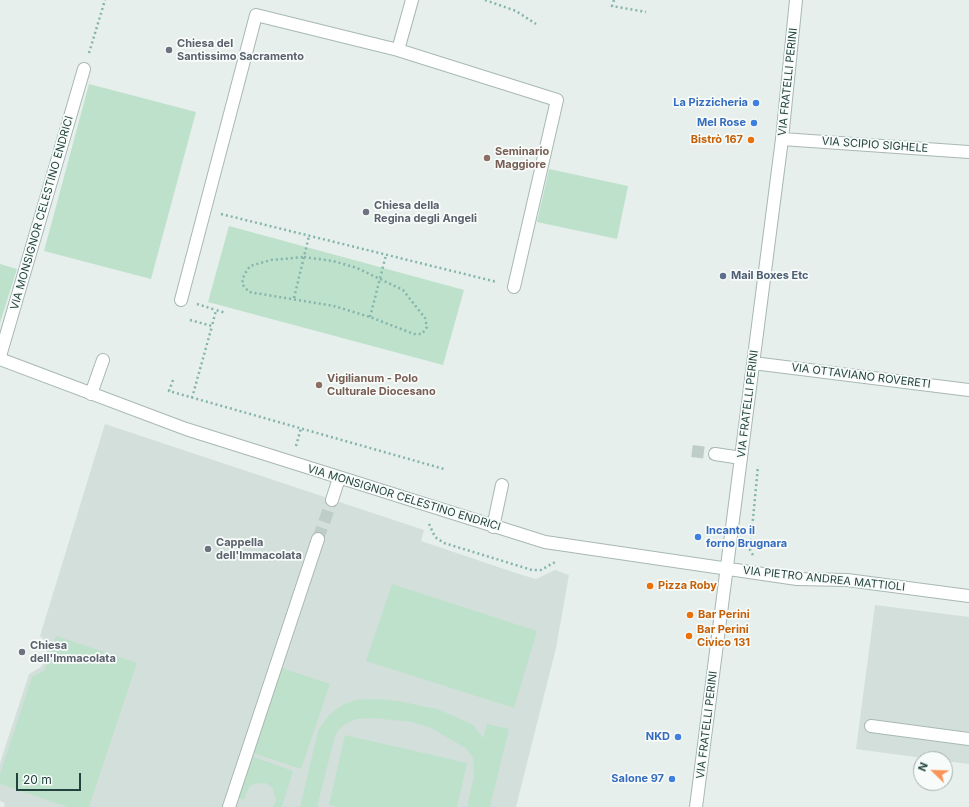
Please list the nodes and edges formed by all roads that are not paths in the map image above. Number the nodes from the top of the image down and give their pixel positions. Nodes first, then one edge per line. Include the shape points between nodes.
1 (412, 0) edge
2 (796, 0) edge
3 (398, 50) junction
4 (84, 69) road end
5 (782, 139) junction
6 (969, 152) edge
7 (514, 287) dead end
8 (181, 300) dead end
9 (0, 358) edge
10 (103, 360) dead end
11 (753, 362) junction
12 (969, 390) edge
13 (90, 394) junction
14 (715, 454) tunnel mouth
15 (741, 458) junction
16 (340, 478) junction
17 (502, 485) dead end
18 (332, 500) tunnel mouth
19 (493, 526) junction
20 (318, 539) tunnel mouth
21 (726, 569) junction
22 (969, 596) edge
23 (871, 726) dead end
24 (969, 739) edge
25 (229, 807) edge
26 (696, 807) edge

1 - 3 street
2 - 5 street, VIA FRATELLI PERINI
3 - 7 street via 557,100
3 - 8 street via 256,16
4 - 9 street, VIA MONSIGNOR CELESTINO ENDRICI
5 - 6 street, VIA SCIPIO SIGHELE
5 - 11 street, VIA FRATELLI PERINI
9 - 13 street, VIA MONSIGNOR CELESTINO ENDRICI
10 - 13 street
11 - 12 street, VIA OTTAVIANO ROVERETI
11 - 15 street, VIA FRATELLI PERINI
13 - 16 street, VIA MONSIGNOR CELESTINO ENDRICI via 186,429
14 - 15 street
15 - 21 street, VIA FRATELLI PERINI
16 - 18 street
16 - 19 street, VIA MONSIGNOR CELESTINO ENDRICI
17 - 19 street
19 - 21 street, VIA MONSIGNOR CELESTINO ENDRICI via 565,545
20 - 25 street
21 - 22 street, VIA PIETRO ANDREA MATTIOLI via 797,579 847,580
21 - 26 street, VIA FRATELLI PERINI
23 - 24 street

